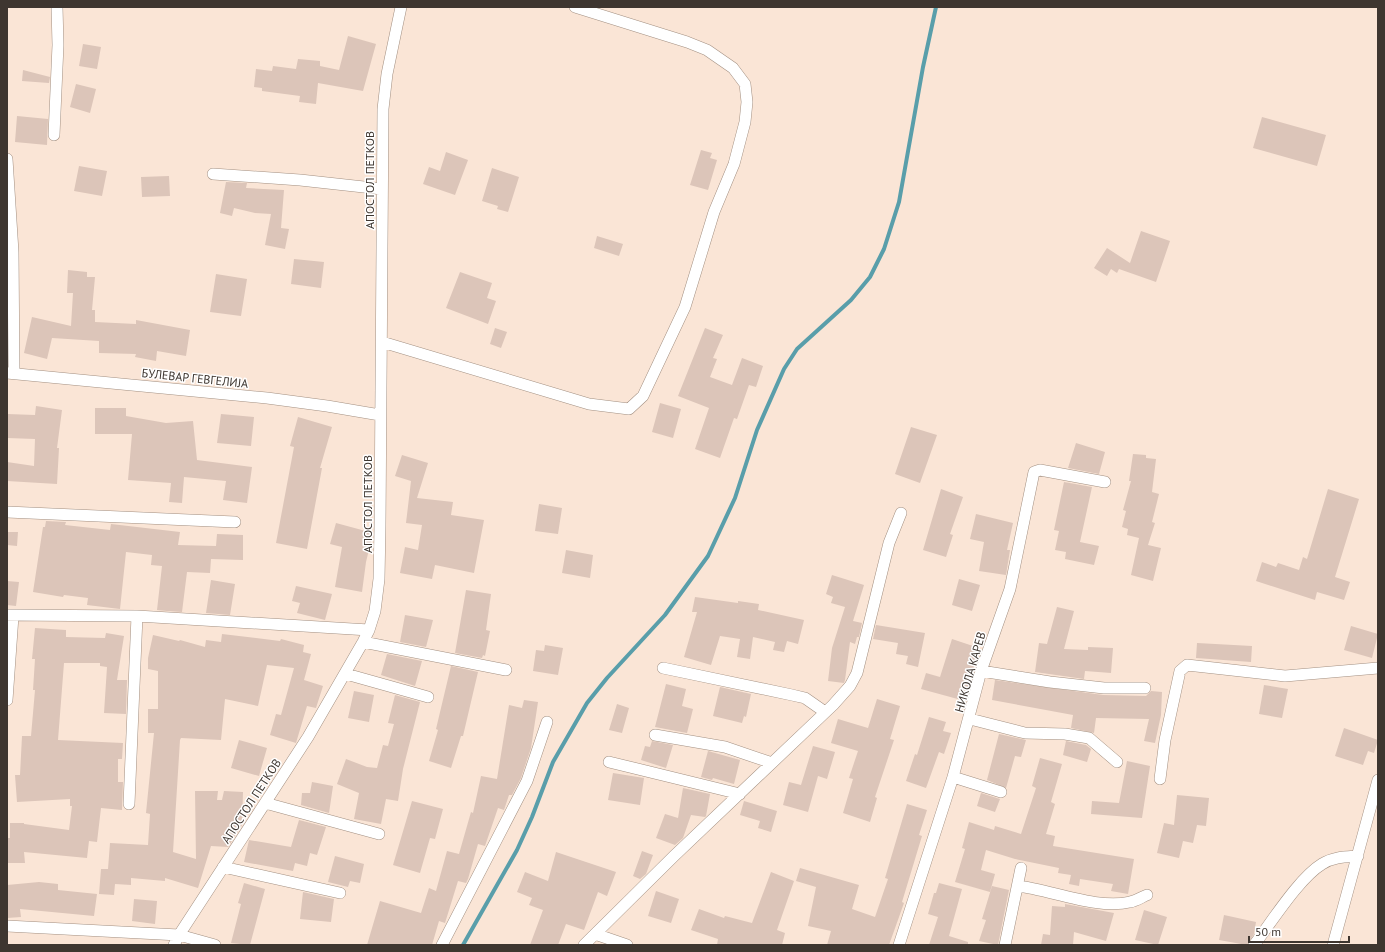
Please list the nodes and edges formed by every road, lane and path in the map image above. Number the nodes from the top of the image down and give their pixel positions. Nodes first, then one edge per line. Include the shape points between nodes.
1 (57, 7) edge
2 (401, 7) edge
3 (575, 7) edge
4 (54, 135) dead end
5 (7, 159) edge
6 (213, 174) dead end
7 (382, 189) junction
8 (382, 342) junction
9 (10, 373) edge
10 (380, 415) junction
11 (1105, 482) dead end
12 (7, 512) edge
13 (901, 513) dead end
14 (235, 522) dead end
15 (10, 616) edge
16 (137, 616) junction
17 (369, 630) junction
18 (363, 642) junction
19 (663, 668) dead end
20 (1378, 668) edge
21 (506, 670) dead end
22 (982, 671) junction
23 (346, 674) junction
24 (1145, 688) dead end
25 (428, 696) dead end
26 (7, 700) edge
27 (825, 712) junction
28 (970, 719) junction
29 (547, 722) dead end
30 (655, 735) dead end
31 (609, 762) dead end
32 (1117, 762) dead end
33 (772, 763) junction
34 (952, 777) junction
35 (1160, 779) dead end
36 (1378, 780) edge
37 (1002, 792) dead end
38 (740, 794) junction
39 (265, 803) junction
40 (129, 804) dead end
41 (379, 834) dead end
42 (1358, 856) junction
43 (223, 867) junction
44 (1021, 868) dead end
45 (1018, 886) junction
46 (340, 893) dead end
47 (1147, 895) dead end
48 (7, 926) edge
49 (179, 934) junction
50 (595, 934) junction
51 (174, 945) edge
52 (215, 945) edge
53 (442, 945) edge
54 (584, 945) edge
55 (627, 945) edge
56 (899, 945) edge
57 (1005, 945) edge
58 (1254, 945) edge
59 (1333, 945) edge

1 - 4 street
2 - 7 street, АПОСТОЛ ПЕТКОВ via 383,109
3 - 8 street via 701,48 733,68 745,84 745,122 734,164 714,212 685,307 643,396 629,409 589,404
5 - 9 street via 13,252
6 - 7 street
7 - 8 street, АПОСТОЛ ПЕТКОВ
8 - 10 street, АПОСТОЛ ПЕТКОВ
9 - 10 street, БУЛЕВАР ГЕВГЕЛИЈА via 267,398
10 - 17 street, АПОСТОЛ ПЕТКОВ via 379,579
11 - 22 street, НИКОЛА КАРЕВ via 1040,470 1034,472 1010,589
12 - 14 street
13 - 27 street via 889,544 857,673 850,686
15 - 16 street
15 - 26 street
16 - 17 street
16 - 40 street
17 - 18 street, АПОСТОЛ ПЕТКОВ
18 - 21 street
18 - 23 street, АПОСТОЛ ПЕТКОВ
19 - 27 street via 792,694 805,698
20 - 35 street via 1285,676 1187,665 1180,671 1165,740
22 - 24 street via 1104,688
22 - 28 street, НИКОЛА КАРЕВ
23 - 25 street
23 - 39 street, АПОСТОЛ ПЕТКОВ
27 - 33 street
28 - 32 street via 1025,733 1065,734 1089,738
28 - 34 street, НИКОЛА КАРЕВ
29 - 53 street via 528,781
30 - 33 street via 725,747
31 - 38 street
33 - 38 street
34 - 37 street
34 - 56 street, НИКОЛА КАРЕВ
36 - 42 street
38 - 50 street
39 - 41 street
39 - 43 street, АПОСТОЛ ПЕТКОВ
42 - 58 street via 1340,857 1322,864 1309,874
42 - 59 street
43 - 46 street
43 - 49 street, АПОСТОЛ ПЕТКОВ
44 - 45 street
45 - 47 street via 1108,903 1131,902
45 - 57 street
48 - 49 street
49 - 51 street, АПОСТОЛ ПЕТКОВ
49 - 52 street
50 - 54 street
50 - 55 street

